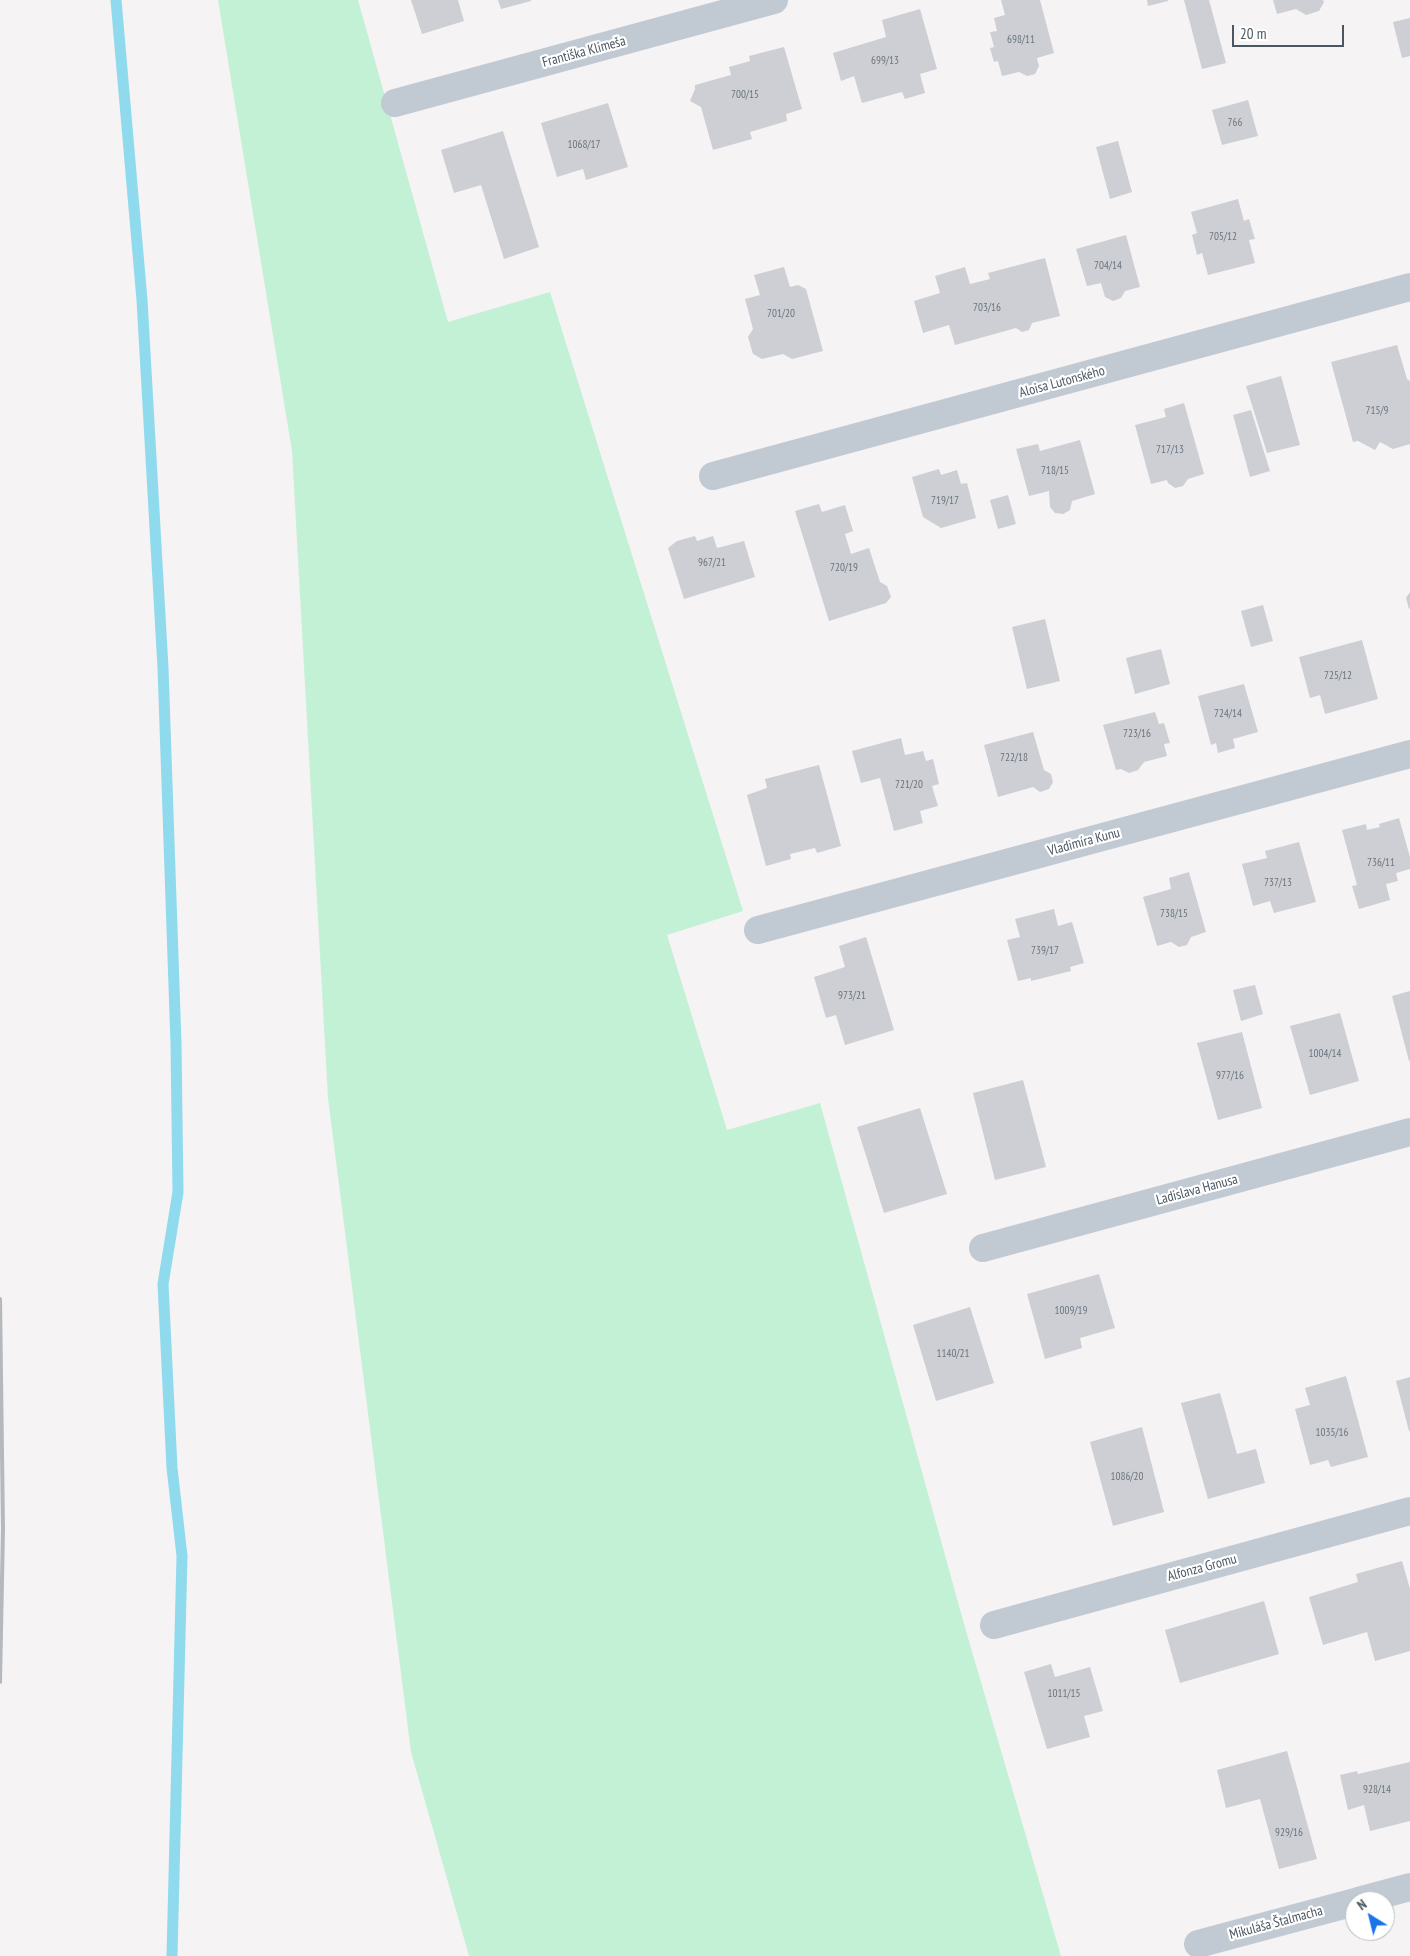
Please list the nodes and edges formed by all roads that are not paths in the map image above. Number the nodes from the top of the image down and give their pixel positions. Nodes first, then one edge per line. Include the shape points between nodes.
1 (774, 0) edge
2 (395, 103) dead end
3 (1410, 287) edge
4 (713, 476) dead end
5 (1410, 754) edge
6 (758, 930) dead end
7 (1410, 1132) edge
8 (983, 1248) dead end
9 (1410, 1511) edge
10 (994, 1625) dead end
11 (1410, 1887) edge
12 (1395, 1891) edge
13 (1345, 1904) edge
14 (1198, 1944) dead end

1 - 2 street, Františka Klimeša
3 - 4 street, Aloisa Lutonského
5 - 6 street, Vladimíra Kunu
7 - 8 street, Ladislava Hanusa
9 - 10 street, Alfonza Gromu
11 - 12 street, Mikuláša Štalmacha
13 - 14 street, Mikuláša Štalmacha

